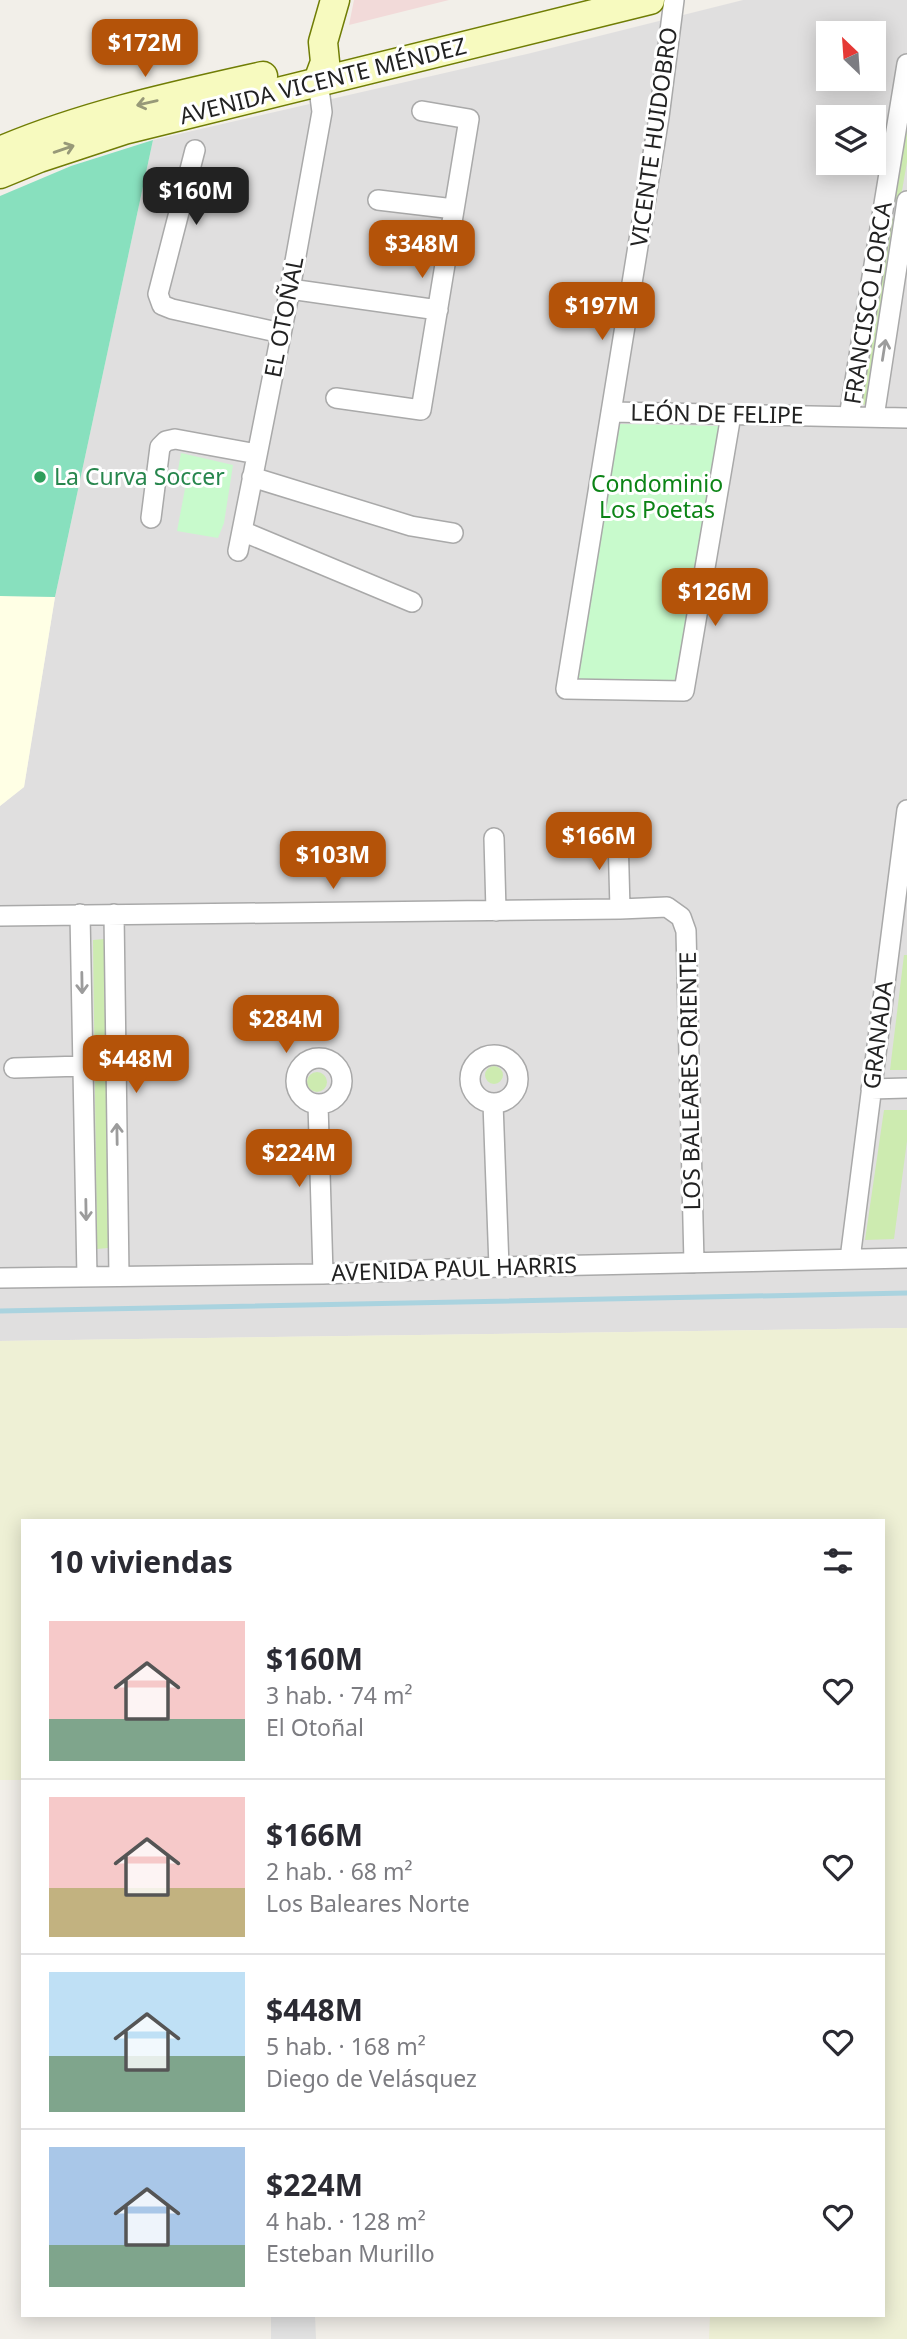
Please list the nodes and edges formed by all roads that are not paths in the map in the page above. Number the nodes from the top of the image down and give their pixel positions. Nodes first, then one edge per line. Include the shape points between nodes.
1 (579, 0) edge
2 (650, 0) edge
3 (674, 0) edge
4 (334, 2) edge
5 (907, 64) edge
6 (317, 69) junction
7 (422, 111) dead end
8 (195, 150) dead end
9 (0, 151) edge
10 (0, 174) edge
11 (378, 200) dead end
12 (906, 207) edge
13 (884, 208) junction
14 (454, 209) junction
15 (290, 289) junction
16 (438, 310) junction
17 (281, 333) junction
18 (336, 398) dead end
19 (611, 412) junction
20 (731, 415) junction
21 (849, 417) junction
22 (874, 417) junction
23 (907, 418) edge
24 (257, 454) junction
25 (252, 477) junction
26 (151, 518) dead end
27 (242, 531) junction
28 (453, 533) dead end
29 (238, 551) dead end
30 (412, 602) dead end
31 (907, 810) edge
32 (618, 835) dead end
33 (494, 838) dead end
34 (620, 909) junction
35 (496, 911) junction
36 (80, 914) junction
37 (114, 914) junction
38 (0, 916) edge
39 (899, 937) edge
40 (83, 1066) junction
41 (14, 1068) dead end
42 (907, 1088) edge
43 (872, 1089) junction
44 (493, 1103) dead end
45 (318, 1104) dead end
46 (907, 1258) edge
47 (850, 1259) junction
48 (694, 1263) junction
49 (499, 1267) junction
50 (323, 1273) junction
51 (119, 1276) junction
52 (87, 1277) junction
53 (0, 1279) edge

1 - 6 main road, AVENIDA VICENTE MÉNDEZ
2 - 6 main road, AVENIDA VICENTE MÉNDEZ
3 - 19 street, VICENTE HUIDOBRO
4 - 6 main road
5 - 13 street, FRANCISCO LORCA
6 -> 9 main road, AVENIDA VICENTE MÉNDEZ via 136,106
10 -> 6 main road, AVENIDA VICENTE MÉNDEZ via 60,150
6 - 15 street, EL OTOÑAL via 322,112
7 - 14 street via 469,120
8 - 17 street via 158,294 162,305
11 - 14 street
12 - 13 street
22 -> 12 street, FRANCISCO LORCA
13 - 21 street, FRANCISCO LORCA
14 - 16 street
15 - 16 street
15 - 17 street, EL OTOÑAL
16 - 18 street via 421,410
17 - 24 street, EL OTOÑAL
19 - 20 street, LEÓN DE FELIPE
19 - 20 street, VICENTE HUIDOBRO via 566,689 684,691
20 - 21 street, LEÓN DE FELIPE
21 - 22 street, LEÓN DE FELIPE
22 - 23 street, LEÓN DE FELIPE
24 - 25 street, EL OTOÑAL
24 - 26 street via 166,440 160,447
25 - 27 street, EL OTOÑAL
25 - 28 street via 411,526
27 - 29 street, EL OTOÑAL
27 - 30 street
31 - 39 street, GRANADA
32 - 34 street
33 - 35 street
34 - 35 street
34 - 48 street, LOS BALEARES ORIENTE via 667,907 681,917 686,931
35 - 37 street
36 - 37 street
36 - 38 street
36 -> 40 street
51 -> 37 street
39 - 43 street, GRANADA
40 - 41 street
40 -> 52 street
42 - 43 street
43 - 47 street, GRANADA
44 - 49 street
45 - 50 street
46 - 47 street, AVENIDA PAUL HARRIS
47 - 48 street, AVENIDA PAUL HARRIS
48 - 49 street, AVENIDA PAUL HARRIS
49 - 50 street, AVENIDA PAUL HARRIS
50 - 51 street, AVENIDA PAUL HARRIS
51 - 52 street, AVENIDA PAUL HARRIS
52 - 53 street, AVENIDA PAUL HARRIS

